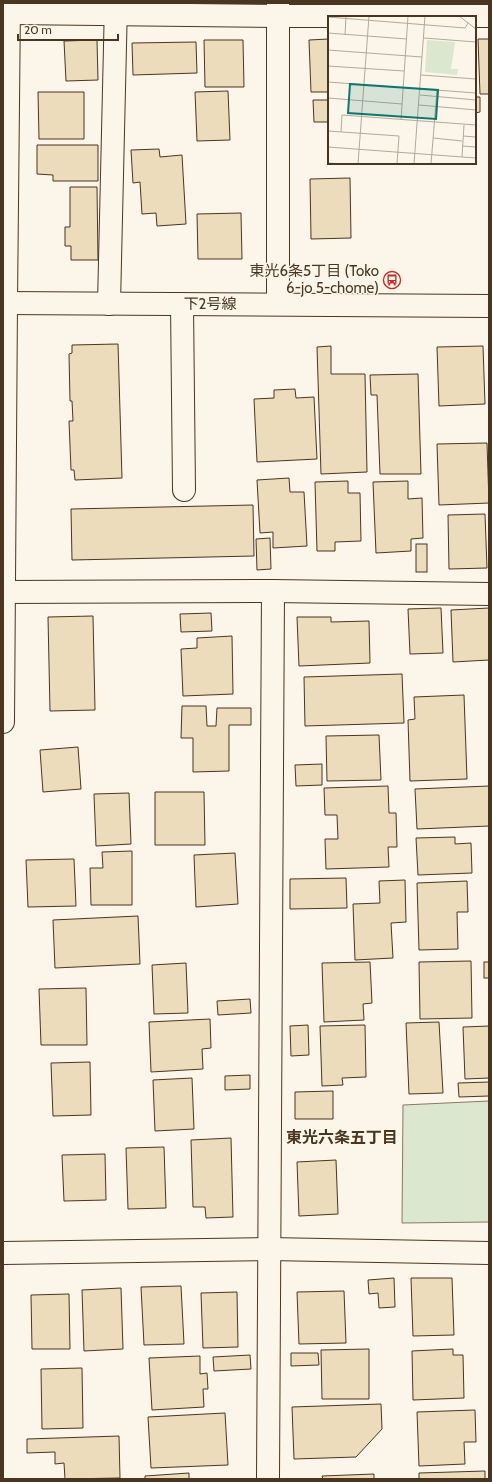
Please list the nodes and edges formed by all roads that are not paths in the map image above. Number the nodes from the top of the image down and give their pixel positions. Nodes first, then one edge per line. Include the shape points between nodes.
1 (9, 8) edge
2 (116, 9) edge
3 (278, 10) edge
4 (489, 16) edge
5 (4, 303) edge
6 (110, 304) junction
7 (182, 304) junction
8 (278, 304) junction
9 (489, 306) edge
10 (184, 490) dead end
11 (273, 591) junction
12 (4, 592) edge
13 (489, 594) edge
14 (3, 722) edge
15 (268, 1249) junction
16 (3, 1253) edge
17 (489, 1253) edge
18 (268, 1479) edge

1 - 2 street
1 - 5 street
2 - 3 street
2 - 6 street
3 - 4 street
3 - 8 street
5 - 6 street, 下2号線
5 - 12 street
6 - 7 street, 下2号線
7 - 8 street, 下2号線
7 - 10 street
8 - 9 street, 下2号線
11 - 12 street
11 - 13 street
11 - 15 street
12 - 14 street
15 - 16 street
15 - 17 street
15 - 18 street

